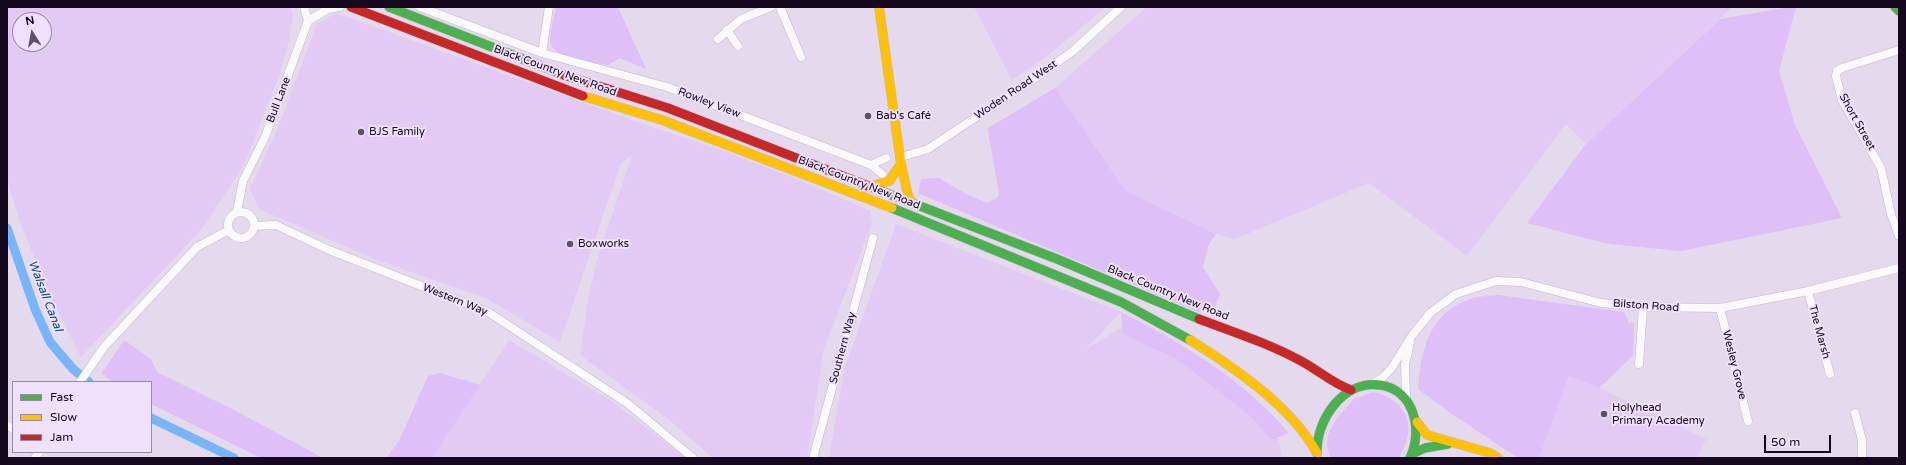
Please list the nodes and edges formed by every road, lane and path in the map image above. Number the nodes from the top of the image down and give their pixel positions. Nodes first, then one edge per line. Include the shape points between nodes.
1 (304, 7) edge
2 (340, 7) edge
3 (351, 7) edge
4 (389, 7) edge
5 (420, 7) edge
6 (549, 7) edge
7 (771, 7) edge
8 (780, 7) edge
9 (879, 7) edge
10 (1121, 7) edge
11 (1895, 7) edge
12 (1899, 11) edge
13 (308, 21) junction
14 (727, 30) junction
15 (718, 40) dead end
16 (738, 46) dead end
17 (1899, 50) edge
18 (542, 53) junction
19 (800, 58) dead end
20 (886, 158) dead end
21 (901, 161) junction
22 (871, 165) junction
23 (882, 174) dead end
24 (870, 187) junction
25 (912, 203) junction
26 (237, 212) junction
27 (255, 226) junction
28 (229, 230) junction
29 (1899, 236) edge
30 (873, 238) dead end
31 (1899, 268) edge
32 (1808, 291) junction
33 (1642, 307) junction
34 (1720, 308) junction
35 (1411, 337) junction
36 (1638, 364) dead end
37 (1830, 374) dead end
38 (81, 381) edge
39 (1369, 386) junction
40 (1351, 390) junction
41 (1406, 398) junction
42 (1855, 413) dead end
43 (1748, 421) dead end
44 (1417, 422) junction
45 (1457, 443) junction
46 (1468, 446) junction
47 (1318, 456) edge
48 (1411, 456) edge
49 (692, 458) edge
50 (813, 458) edge
51 (1485, 458) edge
52 (1498, 458) edge
53 (1862, 458) edge

1 - 13 street
2 - 13 street via 328,9
3 - 47 main road, Black Country New Road via 581,95 662,120 739,149 915,217 1122,302 1195,343 1236,370 1308,435
4 - 24 main road, Black Country New Road via 560,74 668,108
5 - 18 street, Rowley View
6 - 18 street
7 - 14 street via 741,19
8 - 19 street
9 - 21 main road
10 - 21 street, Woden Road West via 1073,52 928,149
11 - 12 main road
13 - 26 street, Bull Lane via 265,137 243,181
14 - 15 street
14 - 16 street
17 - 29 street, Short Street via 1848,66 1837,71 1836,76 1842,100 1881,168 1891,214
18 - 22 street, Rowley View via 667,87
20 - 22 street
21 - 24 main road via 891,180 883,185
21 - 25 main road
22 - 23 street, Rowley View
24 - 25 main road, Black Country New Road
25 - 40 main road, Black Country New Road via 1057,259 1174,310 1266,344 1302,361 1340,386
26 - 27 street via 250,214
26 - 28 street, Bull Lane via 228,221
27 - 28 street via 251,234 244,238 235,237
27 - 49 street, Western Way via 276,225 329,250 488,312 627,403
28 - 38 street via 198,247 104,346
30 - 50 street, Southern Way
31 - 32 street, Bilston Road
32 - 34 street, Bilston Road
32 - 37 street, The Marsh
33 - 34 street, Bilston Road
33 - 35 street, Bilston Road via 1601,303 1521,282 1496,282 1456,294 1430,313
33 - 36 street
34 - 43 street, Wesley Grove
35 - 39 street, Bilston Road via 1386,375
35 - 41 street, Bilston Road via 1405,364
39 - 40 main road
39 - 41 main road via 1381,385
40 - 47 main road via 1339,400 1317,435
41 - 44 main road
42 - 53 street via 1862,440
44 - 45 main road via 1427,435
44 - 48 main road via 1417,441
45 - 46 main road
45 - 48 main road via 1430,446
46 - 51 main road
46 - 52 main road

